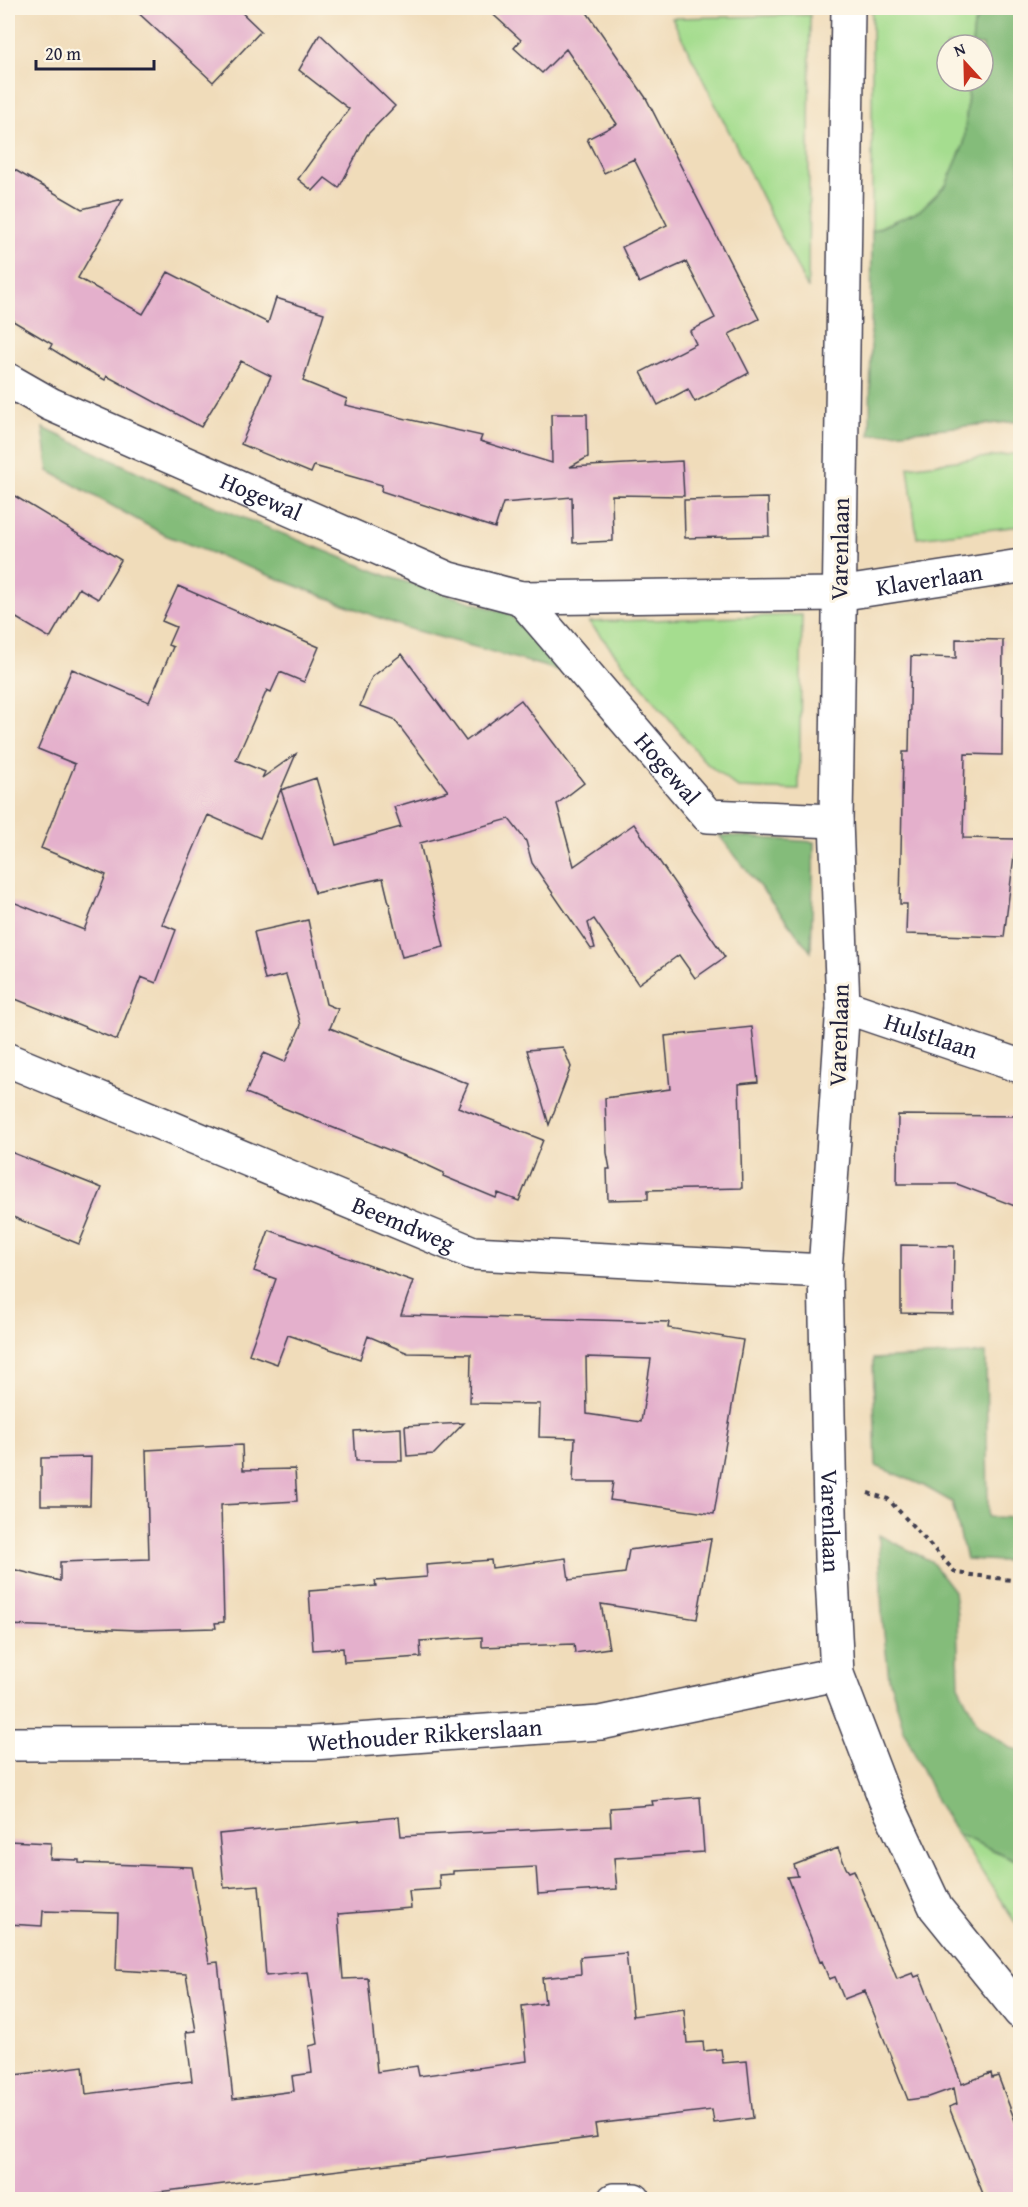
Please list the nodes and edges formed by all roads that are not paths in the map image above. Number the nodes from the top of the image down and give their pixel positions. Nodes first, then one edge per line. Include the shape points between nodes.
1 (848, 8) edge
2 (8, 380) edge
3 (1020, 566) edge
4 (838, 594) junction
5 (520, 598) junction
6 (836, 821) junction
7 (843, 1006) junction
8 (8, 1060) edge
9 (1020, 1066) edge
10 (825, 1271) junction
11 (837, 1674) junction
12 (8, 1744) edge
13 (1020, 2012) edge
14 (614, 2199) edge
15 (634, 2199) edge

1 - 4 street, Varenlaan
2 - 5 street, Hogewal via 50,404 449,579
3 - 4 street, Klaverlaan
4 - 5 street, Hogewal
4 - 6 street, Varenlaan
5 - 6 street, Hogewal via 708,816
6 - 7 street, Varenlaan
7 - 9 street, Hulstlaan
7 - 10 street, Varenlaan
8 - 10 street, Beemdweg via 473,1253
10 - 11 street, Varenlaan
11 - 12 street, Wethouder Rikkerslaan via 600,1723 313,1743
11 - 13 street, Varenlaan via 885,1799 936,1908
14 - 15 street

